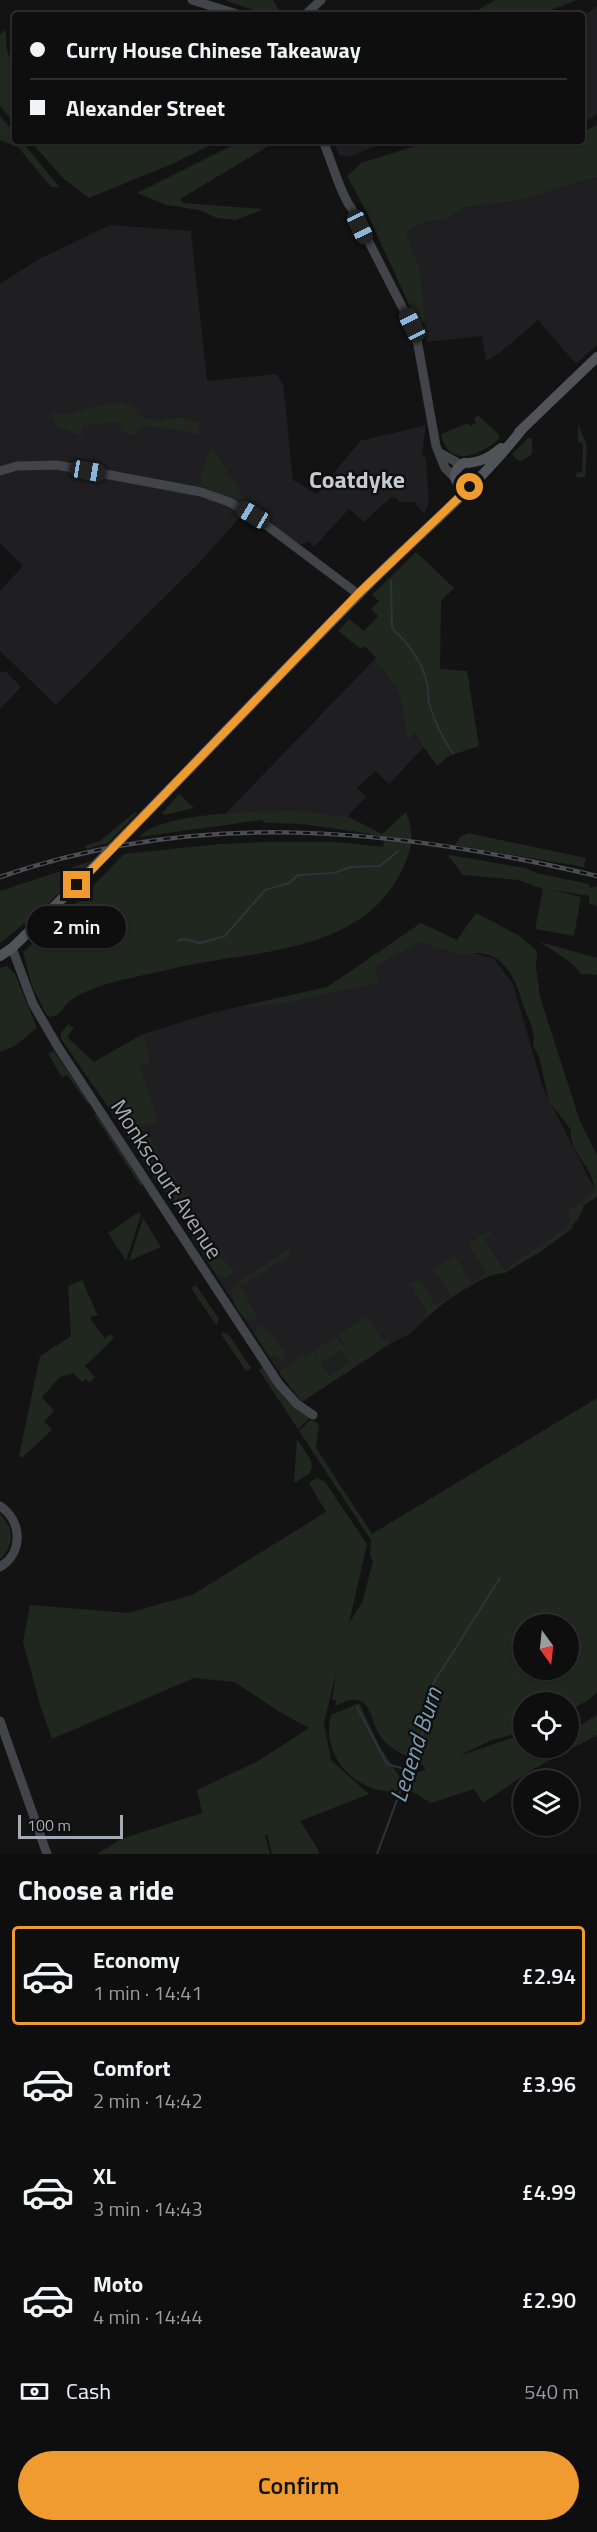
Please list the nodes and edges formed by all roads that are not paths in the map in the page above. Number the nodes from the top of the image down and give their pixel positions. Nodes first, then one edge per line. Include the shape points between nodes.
1 (192, 0) edge
2 (321, 0) edge
3 (230, 12) edge
4 (308, 12) edge
5 (324, 144) edge
6 (597, 357) edge
7 (523, 428) junction
8 (438, 451) junction
9 (473, 464) junction
10 (460, 465) junction
11 (0, 471) edge
12 (478, 479) junction
13 (456, 481) junction
14 (470, 487) junction
15 (441, 513) junction
16 (358, 594) junction
17 (12, 948) junction
18 (0, 958) edge
19 (313, 1415) dead end
20 (0, 1506) edge
21 (0, 1567) edge
22 (0, 1721) edge
23 (47, 1854) edge

1 - 3 street
2 - 4 street
5 - 8 street via 345,200 416,334
6 - 7 main road
7 - 9 main road via 493,455
7 - 12 main road
8 - 10 street
8 - 13 street
9 - 10 main road
9 - 12 main road
10 - 13 main road via 455,471
11 - 16 street via 17,466 57,465 201,492 253,515
12 - 14 main road
13 - 14 main road
13 - 15 main road
14 - 15 main road
15 - 16 main road
16 - 17 main road
17 - 18 main road
17 - 19 street, Monkscourt Avenue via 33,1004 58,1047 279,1383
20 - 21 street via 11,1515 18,1533 14,1553
22 - 23 street

